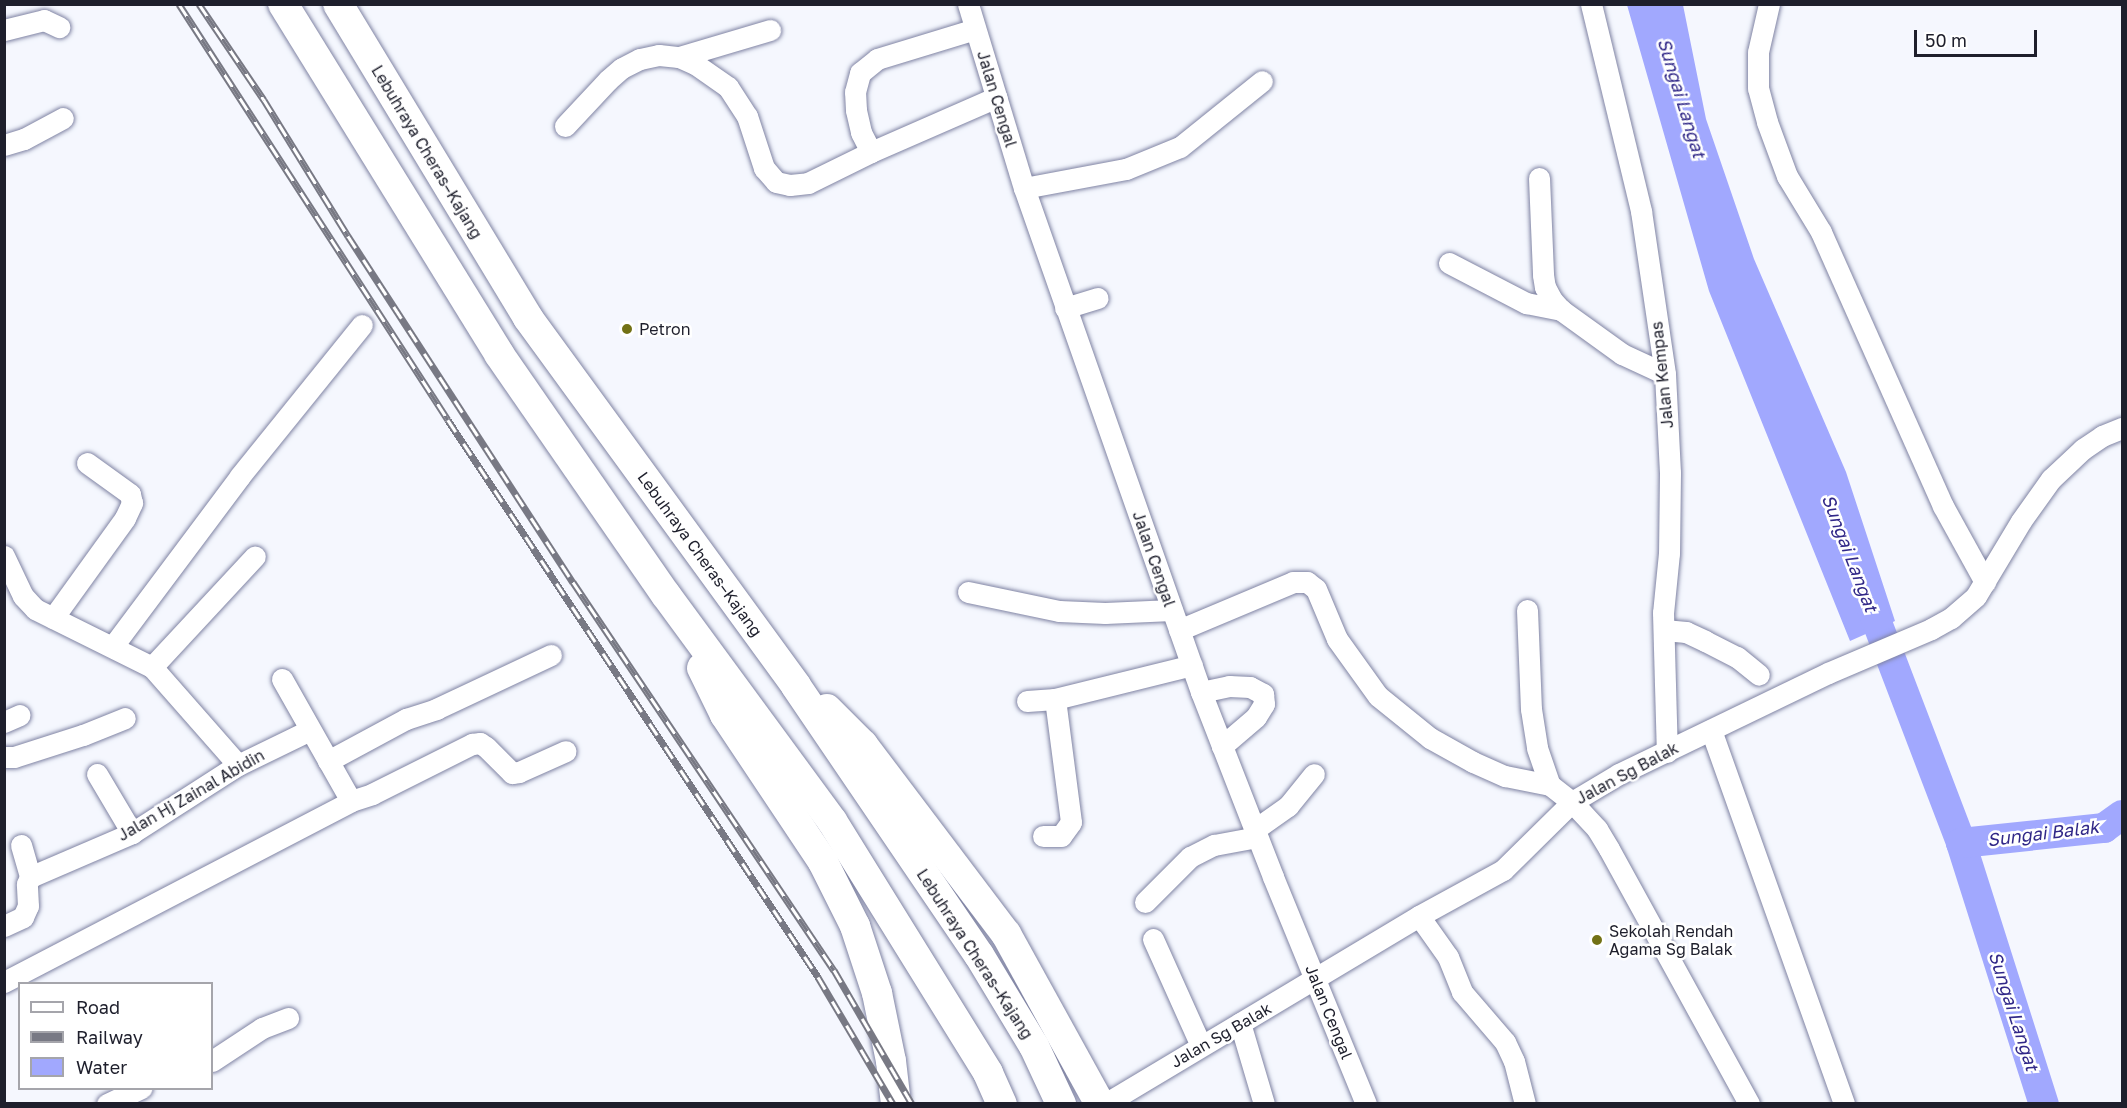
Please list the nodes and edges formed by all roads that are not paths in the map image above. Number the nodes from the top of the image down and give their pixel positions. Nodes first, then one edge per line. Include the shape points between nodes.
1 (283, 4) edge
2 (338, 4) edge
3 (968, 4) edge
4 (1591, 4) edge
5 (1769, 4) edge
6 (58, 27) dead end
7 (975, 29) junction
8 (4, 30) edge
9 (770, 30) dead end
10 (679, 57) junction
11 (1262, 81) dead end
12 (997, 97) junction
13 (63, 118) dead end
14 (565, 126) dead end
15 (4, 145) edge
16 (871, 152) junction
17 (1539, 178) dead end
18 (1024, 188) junction
19 (1449, 263) dead end
20 (1097, 298) dead end
21 (1065, 308) junction
22 (1562, 310) junction
23 (362, 325) dead end
24 (1665, 374) junction
25 (2122, 428) edge
26 (87, 463) dead end
27 (4, 556) edge
28 (255, 556) dead end
29 (1985, 582) junction
30 (968, 592) dead end
31 (666, 596) junction
32 (1172, 610) junction
33 (1527, 610) dead end
34 (53, 618) junction
35 (1179, 630) junction
36 (1664, 630) junction
37 (113, 646) junction
38 (551, 655) dead end
39 (1192, 665) junction
40 (152, 667) junction
41 (1759, 675) dead end
42 (282, 679) dead end
43 (796, 686) junction
44 (1201, 692) junction
45 (1055, 699) junction
46 (1027, 701) dead end
47 (125, 718) dead end
48 (310, 730) junction
49 (1711, 730) junction
50 (1222, 746) junction
51 (566, 751) dead end
52 (1667, 752) junction
53 (4, 757) edge
54 (328, 761) junction
55 (238, 765) junction
56 (97, 774) dead end
57 (1314, 774) dead end
58 (1550, 785) junction
59 (351, 801) junction
60 (1572, 802) junction
61 (132, 833) junction
62 (1256, 833) junction
63 (1043, 836) dead end
64 (21, 845) dead end
65 (30, 877) junction
66 (1144, 902) dead end
67 (1419, 916) junction
68 (4, 926) edge
69 (1153, 939) dead end
70 (1316, 980) junction
71 (4, 982) edge
72 (288, 1018) dead end
73 (1240, 1023) junction
74 (1201, 1046) junction
75 (213, 1060) edge
76 (142, 1090) edge
77 (145, 1090) edge
78 (107, 1104) edge
79 (156, 1104) edge
80 (896, 1104) edge
81 (1002, 1104) edge
82 (1061, 1104) edge
83 (1102, 1104) edge
84 (1264, 1104) edge
85 (1366, 1104) edge
86 (1525, 1104) edge
87 (1749, 1104) edge
88 (1844, 1104) edge

1 - 31 highway via 499,354
2 - 43 highway, Lebuhraya Cheras–Kajang via 528,318
3 - 7 street, Jalan Cengal
4 - 24 street, Jalan Kempas via 1641,210
5 - 29 street via 1758,52 1758,87 1787,176 1821,232 1943,506
6 - 8 street via 44,20
7 - 12 street, Jalan Cengal
7 - 16 street via 877,59 861,73 855,92 856,110
9 - 10 street
10 - 14 street via 659,55 622,68
10 - 16 street via 728,87 740,101 764,168 776,182 808,183
11 - 18 street via 1180,147 1126,169
12 - 16 street
12 - 18 street, Jalan Cengal
13 - 15 street
17 - 22 street via 1545,288
18 - 21 street, Jalan Cengal
19 - 22 street via 1526,303
20 - 21 street
21 - 32 street, Jalan Cengal
22 - 24 street via 1633,361
23 - 37 street via 240,476
24 - 36 street, Jalan Kempas via 1670,473
25 - 29 street, Jalan Sg Balak via 2083,449 2050,479
26 - 34 street via 130,494 132,502 125,518
27 - 34 street via 23,596 35,609
28 - 40 street
29 - 49 street, Jalan Sg Balak via 1964,609 1931,629
30 - 32 street via 1059,611
31 - 80 highway via 725,715 823,862 855,926 877,993
31 - 81 highway via 832,821 988,1073
32 - 35 street, Jalan Cengal
33 - 58 street via 1531,709 1537,748
34 - 37 street
35 - 39 street, Jalan Cengal
35 - 58 street via 1293,582 1307,582 1316,590 1337,639 1355,668 1378,696 1430,738 1473,762 1505,776
36 - 41 street via 1686,632 1706,641 1737,657
36 - 52 street, Jalan Kempas
37 - 40 street
38 - 54 street via 406,719
39 - 44 street, Jalan Cengal
39 - 45 street
40 - 55 street
42 - 48 street
43 - 82 highway, Lebuhraya Cheras–Kajang via 979,955 1034,1046
43 - 83 highway via 834,714 863,744 1006,934
44 - 50 street, Jalan Cengal
44 - 50 street via 1229,686 1250,687 1263,694 1264,704 1256,717
45 - 46 street
45 - 63 street via 1071,822 1061,836
47 - 53 street via 83,735
48 - 54 street
48 - 55 street, Jalan Hj Zainal Abidin
49 - 52 street, Jalan Sg Balak
49 - 88 street
50 - 62 street, Jalan Cengal
51 - 59 street via 512,773 486,747 472,744
52 - 60 street, Jalan Sg Balak
54 - 59 street
55 - 61 street, Jalan Hj Zainal Abidin
56 - 61 street
57 - 62 street via 1288,806
58 - 60 street
59 - 71 street
60 - 67 street, Jalan Sg Balak via 1503,870
60 - 87 street via 1609,849
61 - 65 street, Jalan Hj Zainal Abidin
62 - 66 street via 1214,845 1190,857
62 - 70 street, Jalan Cengal
64 - 65 street
65 - 68 street via 28,906 23,917
67 - 70 street, Jalan Sg Balak
67 - 86 street via 1448,957 1462,992 1505,1042
69 - 74 street
70 - 73 street, Jalan Sg Balak
70 - 85 street, Jalan Cengal
72 - 75 street via 262,1028
73 - 74 street, Jalan Sg Balak
73 - 84 street
74 - 83 street, Jalan Sg Balak
76 - 78 street
77 - 79 street

